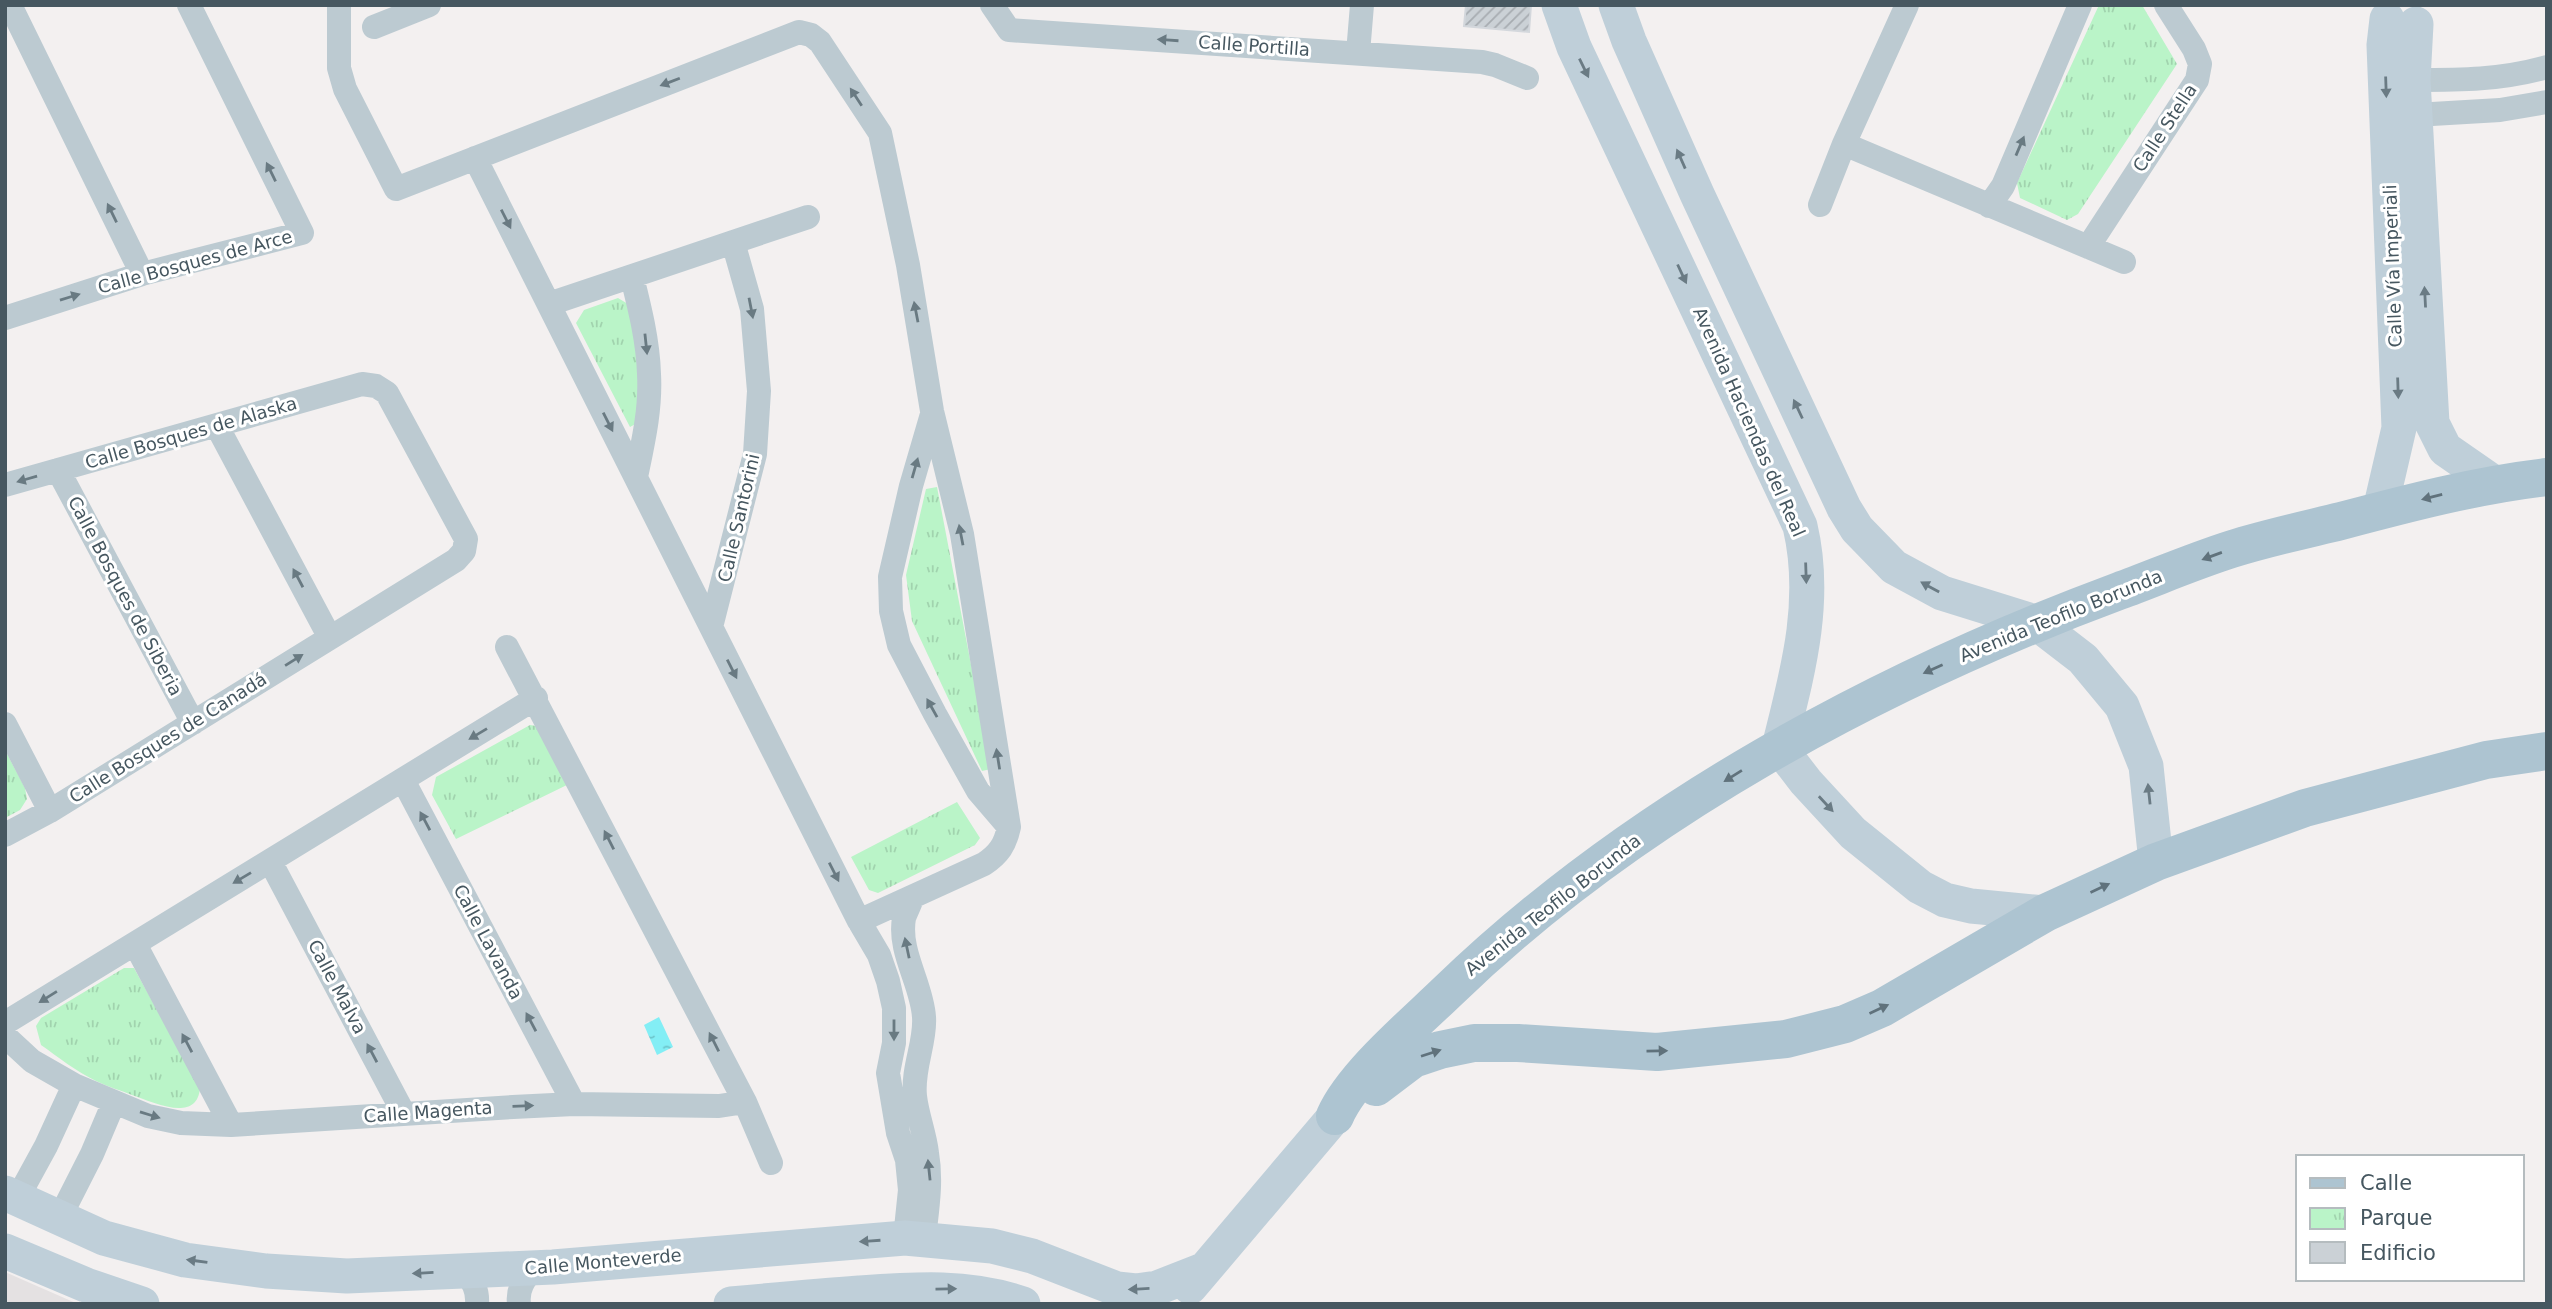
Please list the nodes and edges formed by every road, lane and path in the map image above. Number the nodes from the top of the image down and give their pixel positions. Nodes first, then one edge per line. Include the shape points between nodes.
1 (10, 5) edge
2 (188, 5) edge
3 (339, 5) edge
4 (429, 5) edge
5 (992, 5) edge
6 (1362, 5) edge
7 (1559, 5) edge
8 (1616, 5) edge
9 (1907, 5) edge
10 (2080, 5) edge
11 (2166, 5) edge
12 (2405, 14) edge
13 (374, 27) dead end
14 (1358, 53) junction
15 (2547, 67) edge
16 (1527, 78) dead end
17 (2413, 80) junction
18 (2547, 102) edge
19 (2415, 115) junction
20 (1844, 144) junction
21 (475, 158) junction
22 (1697, 194) junction
23 (1820, 205) dead end
24 (1989, 206) junction
25 (1653, 213) junction
26 (808, 218) dead end
27 (733, 243) junction
28 (2088, 247) junction
29 (2124, 262) dead end
30 (142, 274) junction
31 (632, 277) junction
32 (549, 304) junction
33 (5, 317) edge
34 (376, 386) joint
35 (932, 411) junction
36 (217, 426) junction
37 (2416, 426) junction
38 (58, 470) junction
39 (636, 477) junction
40 (2547, 477) edge
41 (2494, 483) junction
42 (5, 485) edge
43 (2380, 510) junction
44 (2035, 622) junction
45 (711, 627) junction
46 (330, 638) junction
47 (507, 647) dead end
48 (536, 698) junction
49 (193, 723) junction
50 (5, 724) edge
51 (1779, 747) junction
52 (2547, 751) edge
53 (403, 780) junction
54 (50, 811) junction
55 (1009, 827) junction
56 (5, 835) edge
57 (270, 861) junction
58 (2156, 862) junction
59 (912, 898) junction
60 (2045, 913) junction
61 (859, 921) junction
62 (135, 944) junction
63 (5, 1023) edge
64 (5, 1036) edge
65 (74, 1085) junction
66 (114, 1102) junction
67 (745, 1102) junction
68 (574, 1104) junction
69 (404, 1114) junction
70 (1335, 1116) junction
71 (230, 1125) junction
72 (771, 1163) dead end
73 (11, 1196) edge
74 (59, 1219) junction
75 (915, 1238) junction
76 (5, 1251) edge
77 (534, 1268) junction
78 (1203, 1270) junction
79 (464, 1271) junction
80 (142, 1304) edge
81 (477, 1304) edge
82 (519, 1304) edge
83 (731, 1304) edge
84 (1023, 1304) edge
85 (1176, 1304) edge

30 -> 1 street
30 -> 2 street, Calle Bosques de Arce via 302,233
3 - 21 street via 339,68 345,89 396,189
4 - 13 street
14 -> 5 street, Calle Portilla via 1009,30
6 - 14 street
7 -> 25 main road, Avenida Haciendas del Real via 1574,47
22 -> 8 main road
9 - 20 street
24 -> 10 street via 2003,186
11 - 28 street, Calle Stella via 2194,49 2200,64 2197,80
12 - 17 main road, Calle Vía Imperiali
12 -> 37 main road, Calle Vía Imperiali via 2384,45
14 - 16 street, Calle Portilla via 1482,62
15 - 17 street via 2488,79
17 - 19 main road, Calle Vía Imperiali
18 - 19 street
37 -> 19 main road, Calle Vía Imperiali
20 - 23 street
20 - 24 street
21 -> 32 street
35 -> 21 street via 880,133 811,35 799,32
22 - 25 main road
44 -> 22 main road via 1942,593 1894,567 1857,529
24 - 28 street
25 -> 51 main road, Avenida Haciendas del Real via 1800,526 1805,548 1806,624
26 - 27 street
27 - 31 street
27 -> 45 street, Calle Santorini via 752,309 759,391 755,454
28 - 29 street
33 -> 30 street, Calle Bosques de Arce
31 - 32 street
31 -> 39 street via 650,374 647,423
32 -> 39 street
34 - 36 street, Calle Bosques de Alaska via 362,384
34 - 46 street, Calle Bosques de Canadá via 387,393 466,539 464,551
55 -> 35 street via 962,534
55 -> 35 street via 978,791 930,704 899,645 891,611 890,577
36 - 38 street, Calle Bosques de Alaska
46 -> 36 street
37 - 41 main road, Calle Vía Imperiali
37 - 43 main road, Calle Vía Imperiali
38 -> 42 street, Calle Bosques de Alaska
38 - 49 street, Calle Bosques de Siberia
39 - 45 street
40 - 41 main road, Avenida Teofilo Borunda
41 -> 43 main road, Avenida Teofilo Borunda
43 -> 44 main road, Avenida Teofilo Borunda via 2231,549
44 -> 51 main road, Avenida Teofilo Borunda
58 -> 44 main road via 2147,766 2122,706 2083,659
45 -> 61 street
49 -> 46 street, Calle Bosques de Canadá
47 - 48 street
48 -> 53 street
67 -> 48 street
49 - 54 street, Calle Bosques de Canadá
50 - 54 street
51 -> 60 main road via 1853,833 1920,887 1971,906
51 -> 70 main road, Avenida Teofilo Borunda via 1663,820 1488,953 1386,1052 1344,1099
52 - 58 main road via 2486,760 2305,807
53 - 57 street
68 -> 53 street, Calle Lavanda
54 - 56 street, Calle Bosques de Canadá
55 - 59 street via 998,855
57 -> 62 street
69 -> 57 street, Calle Malva
60 -> 58 main road
59 - 61 street
75 -> 59 street via 930,1183 915,1096 915,1068 925,1021 922,994 904,936
70 -> 60 main road via 1354,1107 1413,1059 1474,1043 1657,1052 1786,1040 1845,1024 1882,1008
61 -> 75 street via 879,956 894,1008 888,1073 908,1170
62 -> 63 street
71 -> 62 street
64 - 65 street, Calle Magenta via 32,1060
65 - 66 street, Calle Magenta
65 - 73 street via 46,1146
66 -> 71 street, Calle Magenta via 181,1123
66 - 74 street
67 - 68 street, Calle Magenta via 719,1106
67 - 72 street
69 -> 68 street, Calle Magenta
69 - 71 street, Calle Magenta
70 - 78 main road
73 - 74 main road, Calle Monteverde
79 -> 74 main road, Calle Monteverde via 347,1276 185,1260 104,1238
75 -> 77 main road, Calle Monteverde
78 -> 75 main road, Calle Monteverde via 1157,1288 1116,1289 1032,1256 992,1246
76 - 80 main road
77 - 79 main road, Calle Monteverde
77 - 82 street via 521,1286
78 - 85 main road
79 - 81 street via 473,1280
83 -> 84 main road via 950,1289

